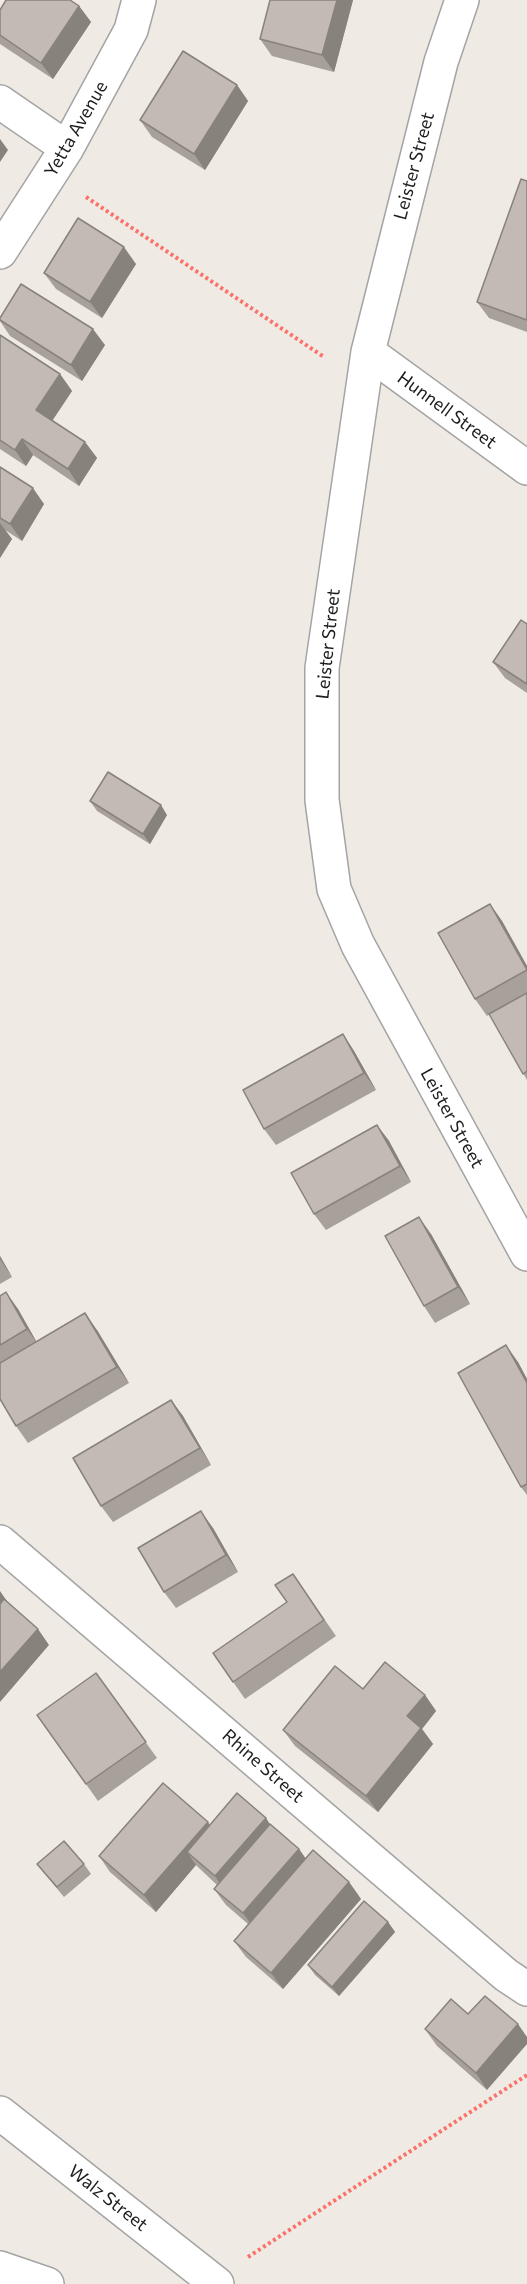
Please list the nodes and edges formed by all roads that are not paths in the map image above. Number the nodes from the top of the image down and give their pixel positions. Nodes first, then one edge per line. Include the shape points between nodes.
1 (139, 0) edge
2 (462, 0) edge
3 (0, 102) edge
4 (59, 160) junction
5 (0, 252) edge
6 (368, 352) junction
7 (527, 468) edge
8 (527, 1254) edge
9 (0, 1542) edge
10 (527, 1989) edge
11 (0, 2113) edge
12 (0, 2268) edge
13 (214, 2282) edge
14 (46, 2284) edge

1 - 4 street, Yetta Avenue via 131,30
2 - 6 street, Leister Street via 438,73
3 - 4 street
4 - 5 street, Yetta Avenue
6 - 7 street, Hunnell Street
6 - 8 street, Leister Street via 322,668 322,800 334,889 357,945
9 - 10 street, Rhine Street
11 - 13 street, Walz Street
12 - 14 street

